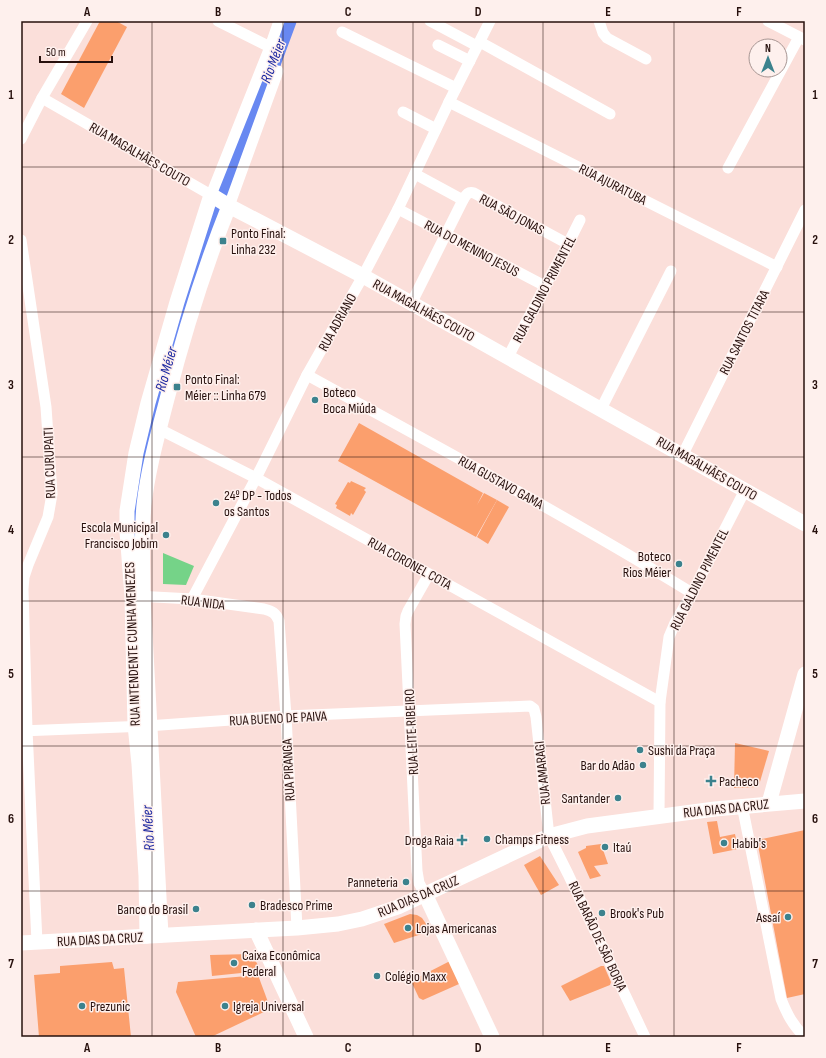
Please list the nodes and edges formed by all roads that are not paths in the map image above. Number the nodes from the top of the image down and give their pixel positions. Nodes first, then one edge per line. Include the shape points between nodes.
1 (87, 21) edge
2 (218, 21) edge
3 (279, 21) edge
4 (430, 21) edge
5 (490, 21) edge
6 (599, 21) edge
7 (768, 21) edge
8 (342, 32) dead end
9 (802, 38) edge
10 (478, 44) junction
11 (438, 45) dead end
12 (270, 47) junction
13 (646, 59) dead end
14 (470, 61) junction
15 (278, 71) dead end
16 (456, 88) junction
17 (42, 98) junction
18 (449, 102) junction
19 (403, 112) dead end
20 (610, 114) dead end
21 (436, 129) junction
22 (21, 139) edge
23 (728, 168) dead end
24 (415, 174) junction
25 (220, 200) junction
26 (463, 200) junction
27 (398, 209) junction
28 (805, 210) edge
29 (580, 220) dead end
30 (446, 235) junction
31 (21, 240) edge
32 (568, 244) junction
33 (777, 267) junction
34 (671, 271) dead end
35 (363, 276) junction
36 (545, 286) junction
37 (411, 304) junction
38 (508, 357) junction
39 (307, 375) junction
40 (601, 409) junction
41 (159, 429) junction
42 (682, 454) junction
43 (256, 478) junction
44 (745, 490) junction
45 (804, 519) edge
46 (429, 574) junction
47 (692, 593) junction
48 (137, 596) junction
49 (192, 600) junction
50 (275, 612) joint
51 (805, 674) edge
52 (660, 702) junction
53 (534, 709) joint
54 (410, 712) junction
55 (286, 716) junction
56 (143, 725) junction
57 (24, 730) edge
58 (805, 801) edge
59 (769, 803) junction
60 (742, 806) junction
61 (660, 816) junction
62 (549, 836) junction
63 (425, 894) junction
64 (297, 928) junction
65 (256, 930) junction
66 (154, 936) junction
67 (36, 942) junction
68 (21, 943) edge
69 (306, 1037) edge
70 (492, 1037) edge
71 (645, 1037) edge
72 (805, 1037) edge

1 - 17 street
2 - 12 street
3 - 12 street
4 - 10 street
5 - 10 street, RUA ADRIANO
6 - 13 street via 607,38
7 - 9 street
8 - 16 street
9 - 23 street
10 - 14 street, RUA ADRIANO
10 - 20 street
11 - 14 street
12 - 25 street
14 - 16 street, RUA ADRIANO
15 - 25 street
16 - 18 street, RUA ADRIANO
17 - 22 street
17 - 25 street, RUA MAGALHÃES COUTO
18 - 21 street, RUA ADRIANO
18 - 33 street, RUA AJURATUBA
19 - 21 street
21 - 24 street, RUA ADRIANO
24 - 26 street, RUA SÃO JONAS
24 - 27 street, RUA ADRIANO
25 - 35 street, RUA MAGALHÃES COUTO
25 - 41 street, RUA INTENDENTE CUNHA MENEZES via 199,288
25 - 48 street, RUA INTENDENTE CUNHA MENEZES via 177,302 136,453 127,511 127,532
26 - 30 street
26 - 32 street, RUA SÃO JONAS via 467,194 474,193
27 - 30 street, RUA DO MENINO JESUS
27 - 35 street, RUA ADRIANO
28 - 33 street, RUA SANTOS TITARA
29 - 32 street, RUA GALDINO PRIMENTEL
30 - 36 street, RUA DO MENINO JESUS
30 - 37 street
31 - 57 street, RUA CURUPAITI via 46,407 52,494 48,517 24,577
32 - 36 street, RUA GALDINO PRIMENTEL
33 - 42 street, RUA SANTOS TITARA
34 - 40 street
35 - 37 street, RUA MAGALHÃES COUTO
35 - 39 street, RUA ADRIANO
36 - 38 street, RUA GALDINO PRIMENTEL
37 - 38 street, RUA MAGALHÃES COUTO
38 - 40 street, RUA MAGALHÃES COUTO
39 - 43 street, RUA ADRIANO
39 - 47 street, RUA GUSTAVO GAMA via 533,500
40 - 42 street, RUA MAGALHÃES COUTO
41 - 43 street, RUA CORONEL COTA
41 - 48 street, RUA INTENDENTE CUNHA MENEZES via 145,504
42 - 44 street, RUA MAGALHÃES COUTO
43 - 46 street, RUA CORONEL COTA
43 - 49 street, RUA ADRIANO
44 - 45 street, RUA MAGALHÃES COUTO
44 - 47 street, RUA GALDINO PIMENTEL
46 - 52 street, RUA CORONEL COTA
46 - 54 street, RUA LEITE RIBEIRO via 406,616
47 - 52 street, RUA GALDINO PIMENTEL via 669,637
48 - 49 street, RUA NIDA
48 - 56 street, RUA INTENDENTE CUNHA MENEZES
49 - 50 street, RUA NIDA
50 - 55 street, RUA PIRANGA via 279,621
51 - 59 street
52 - 61 street, RUA GALDINO PIMENTEL
53 - 54 street, RUA BUENO DE PAIVA via 526,706
53 - 62 street, RUA AMARAGI
54 - 55 street, RUA BUENO DE PAIVA
54 - 63 street, RUA LEITE RIBEIRO via 417,876
55 - 56 street, RUA BUENO DE PAIVA
55 - 64 street, RUA PIRANGA
56 - 57 street, RUA BUENO DE PAIVA
56 - 66 street, RUA INTENDENTE CUNHA MENEZES
57 - 67 street, RUA CURUPAITI
58 - 59 street, RUA DIAS DA CRUZ
59 - 60 street, RUA DIAS DA CRUZ
60 - 61 street, RUA DIAS DA CRUZ
60 - 72 street via 781,999 788,1016
61 - 62 street, RUA DIAS DA CRUZ via 586,826
62 - 63 street, RUA DIAS DA CRUZ
62 - 71 street, RUA BARÃO DE SÃO BORJA
63 - 64 street, RUA DIAS DA CRUZ via 398,907 362,919
63 - 70 street
64 - 65 street, RUA DIAS DA CRUZ
65 - 66 street, RUA DIAS DA CRUZ
65 - 69 street
66 - 67 street, RUA DIAS DA CRUZ
67 - 68 street, RUA DIAS DA CRUZ

